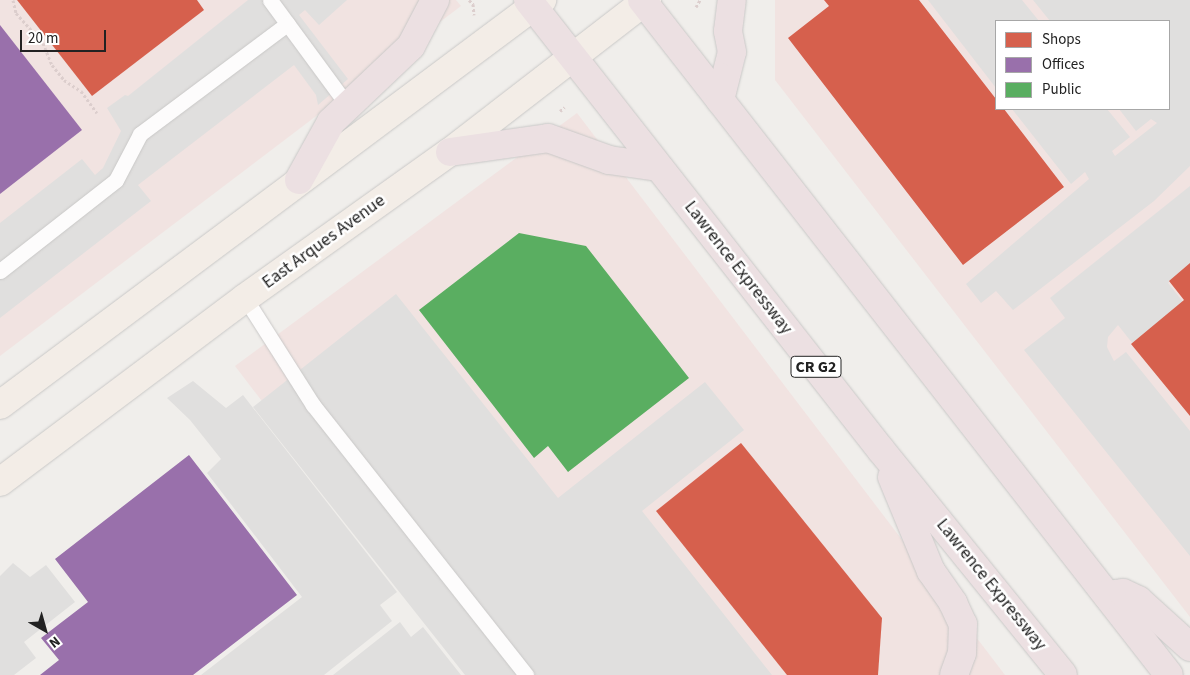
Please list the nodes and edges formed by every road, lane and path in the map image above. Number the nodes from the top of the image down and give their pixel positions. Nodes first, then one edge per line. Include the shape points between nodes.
1 (13, 0) edge
2 (270, 0) edge
3 (435, 0) edge
4 (469, 0) edge
5 (479, 0) edge
6 (700, 0) edge
7 (732, 0) edge
8 (644, 1) edge
9 (534, 2) edge
10 (473, 4) junction
11 (696, 7) dead end
12 (474, 20) dead end
13 (287, 24) junction
14 (572, 57) junction
15 (720, 100) junction
16 (348, 106) junction
17 (97, 113) dead end
18 (450, 152) junction
19 (658, 167) junction
20 (299, 180) junction
21 (0, 271) edge
22 (245, 298) junction
23 (2, 399) edge
24 (881, 450) junction
25 (0, 482) edge
26 (1107, 595) junction
27 (1190, 647) edge
28 (526, 675) edge
29 (954, 675) edge
30 (1063, 675) edge
31 (1169, 675) edge

1 - 17 path via 16,13 43,42 64,80 81,91
2 - 13 lane
3 - 16 highway via 411,46
4 - 10 path
5 - 10 path
6 - 11 path
7 - 15 highway via 728,31 732,52
8 - 14 main road, East Arques Avenue
8 - 15 highway
9 - 14 highway, Lawrence Expressway / CR G2
9 - 20 main road
10 - 12 path
13 - 16 lane
13 - 21 lane via 140,134 116,180
14 - 18 main road, East Arques Avenue
14 - 19 highway, Lawrence Expressway / CR G2
15 - 26 highway
16 - 20 highway via 331,122
18 - 19 highway via 548,138 609,160
18 - 22 main road, East Arques Avenue
19 - 24 highway, Lawrence Expressway / CR G2
20 - 23 main road
22 - 25 main road, East Arques Avenue
22 - 28 lane via 313,405
24 - 29 highway via 931,571 954,603 963,624 962,653
24 - 30 highway, Lawrence Expressway / CR G2
26 - 27 highway via 1123,592 1138,600
26 - 31 highway

